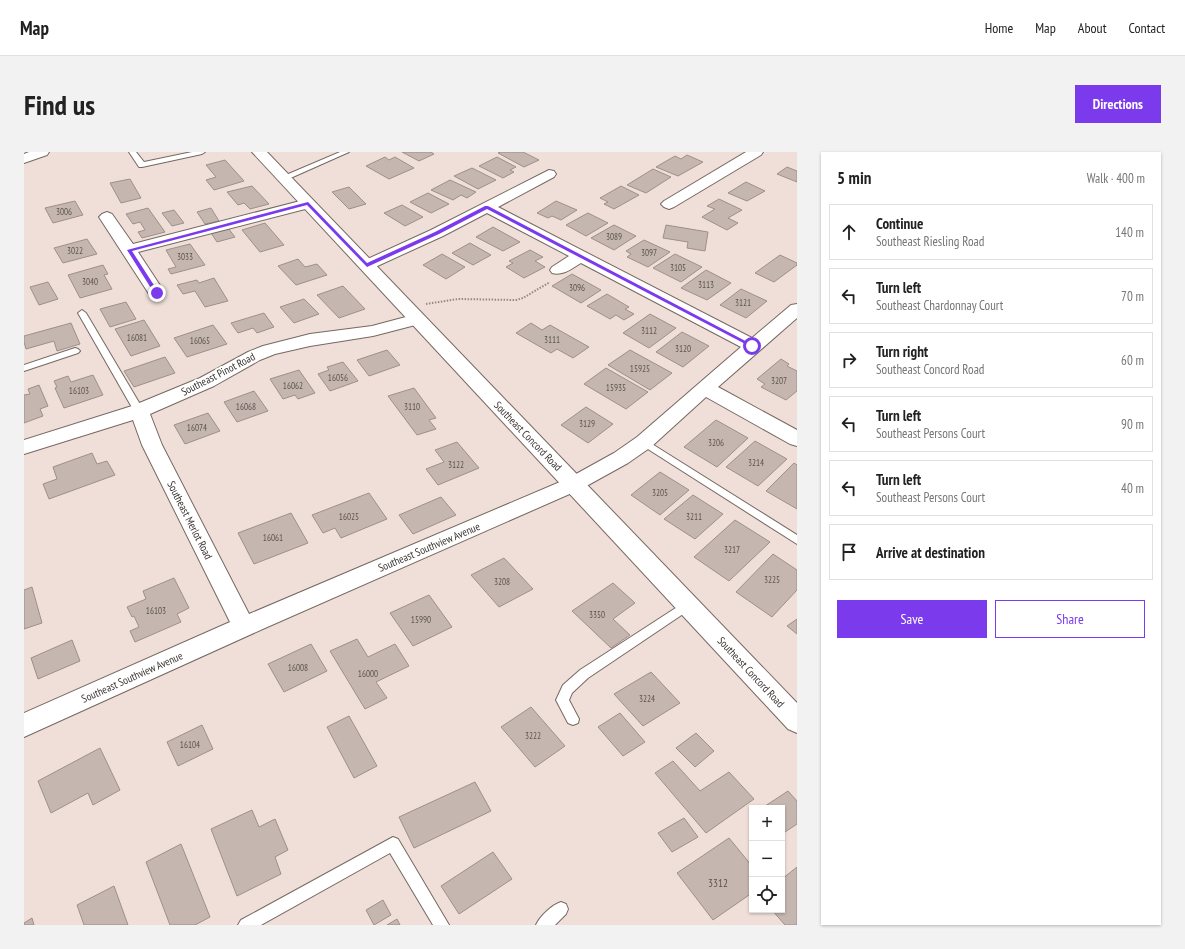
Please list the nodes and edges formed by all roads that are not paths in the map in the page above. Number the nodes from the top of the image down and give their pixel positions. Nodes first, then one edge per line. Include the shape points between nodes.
1 (42, 152) edge
2 (132, 152) edge
3 (202, 152) edge
4 (259, 152) edge
5 (346, 152) edge
6 (756, 152) edge
7 (24, 159) edge
8 (549, 174) dead end
9 (283, 178) junction
10 (308, 204) junction
11 (669, 204) dead end
12 (487, 207) junction
13 (107, 217) dead end
14 (129, 250) junction
15 (580, 256) junction
16 (367, 266) junction
17 (558, 270) road end
18 (157, 293) dead end
19 (797, 309) edge
20 (82, 313) dead end
21 (413, 315) junction
22 (752, 346) junction
23 (75, 351) dead end
24 (24, 368) edge
25 (704, 388) junction
26 (138, 411) junction
27 (797, 439) edge
28 (644, 442) junction
29 (24, 447) edge
30 (574, 484) junction
31 (797, 540) edge
32 (688, 605) junction
33 (244, 627) junction
34 (573, 719) dead end
35 (797, 721) edge
36 (24, 725) edge
37 (561, 909) dead end
38 (246, 925) edge
39 (441, 925) edge
40 (544, 925) edge

1 - 7 street
2 - 3 lane via 142,165
4 - 9 street, Southeast Concord Road
5 - 9 lane
6 - 11 street
8 - 12 street
9 - 10 street, Southeast Concord Road
10 - 14 street
10 - 16 street, Southeast Concord Road
12 - 15 street
12 - 16 street
13 - 14 street
14 - 18 street
15 - 17 street
15 - 22 street
16 - 21 street, Southeast Concord Road
19 - 22 street, Southeast Southview Avenue
20 - 26 lane
21 - 26 street, Southeast Pinot Road via 373,331 310,340 269,350 206,382
21 - 30 street, Southeast Concord Road
22 - 25 street, Southeast Southview Avenue
23 - 24 lane
25 - 27 street
25 - 28 street, Southeast Southview Avenue
26 - 29 street, Southeast Pinot Road
26 - 33 street, Southeast Merlot Road
28 - 30 street, Southeast Southview Avenue
28 - 31 lane
30 - 32 street, Southeast Concord Road
30 - 33 street, Southeast Southview Avenue
32 - 34 lane via 584,674 567,689 562,700
32 - 35 street, Southeast Concord Road
33 - 36 street, Southeast Southview Avenue
37 - 40 lane
38 - 39 lane via 393,844

